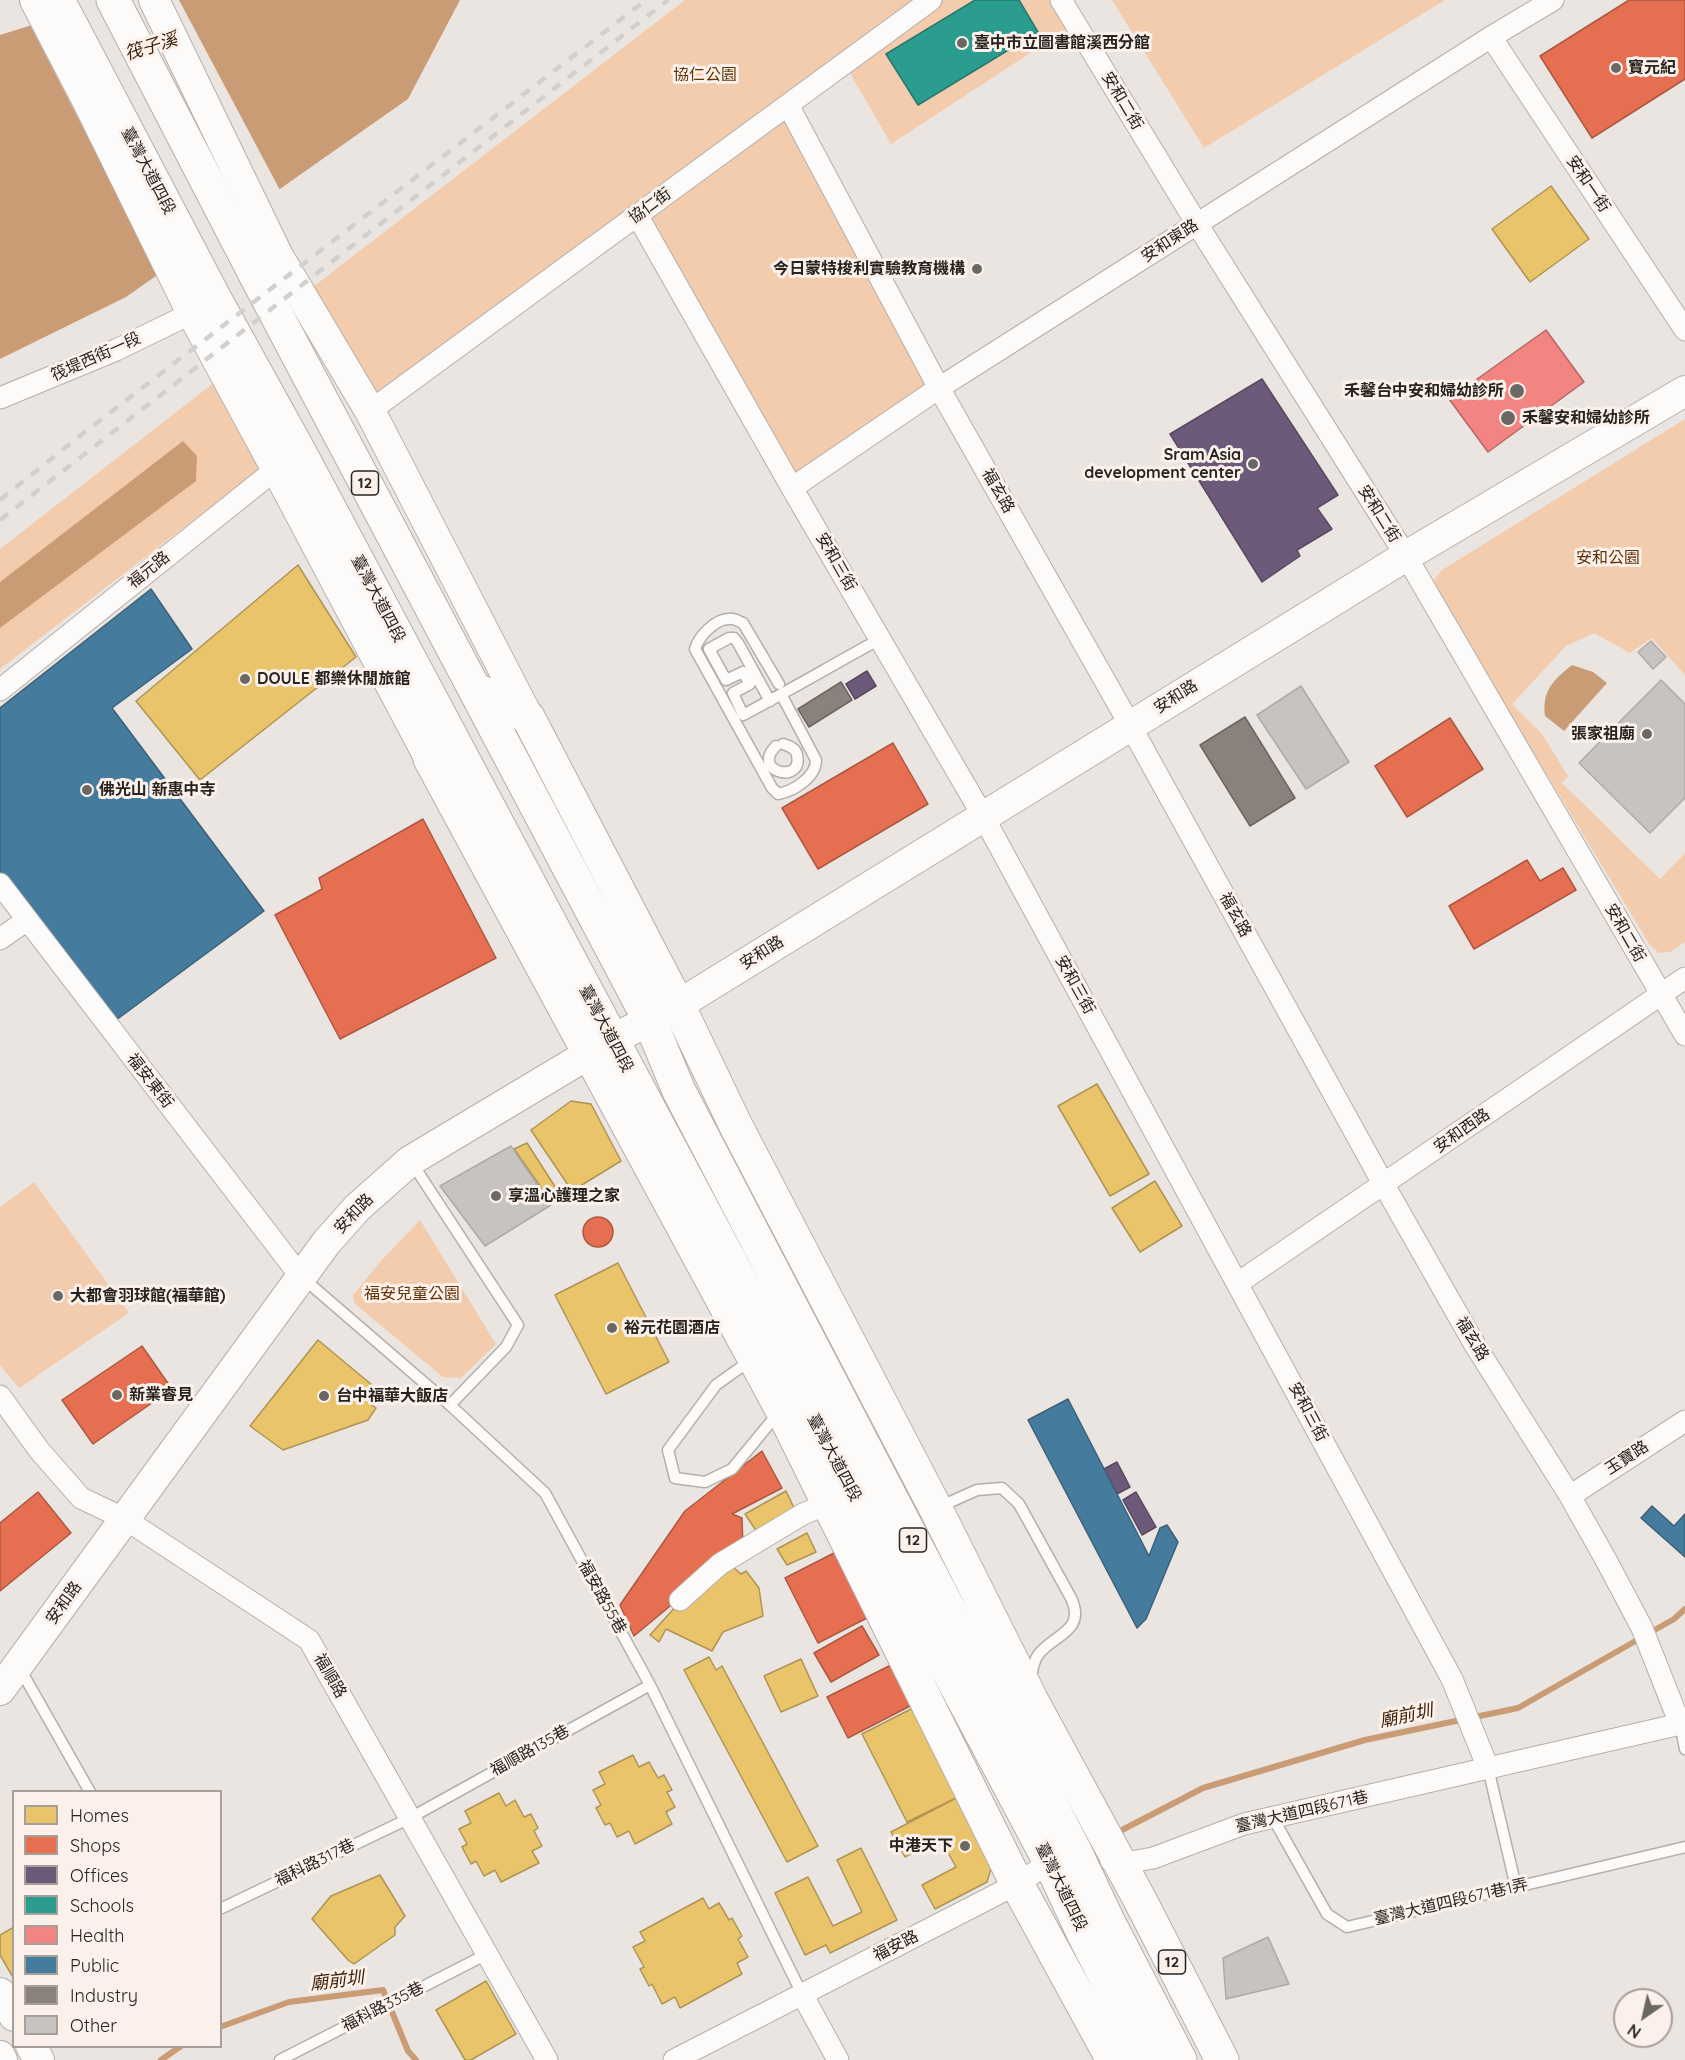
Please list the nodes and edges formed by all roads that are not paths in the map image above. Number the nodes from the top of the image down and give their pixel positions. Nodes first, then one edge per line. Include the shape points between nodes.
1 (34, 0) edge
2 (58, 0) edge
3 (113, 0) edge
4 (154, 0) edge
5 (931, 0) edge
6 (1061, 0) edge
7 (1553, 0) edge
8 (1491, 37) junction
9 (789, 105) junction
10 (637, 215) junction
11 (1197, 224) junction
12 (204, 307) junction
13 (1685, 330) edge
14 (939, 388) junction
15 (1685, 391) edge
16 (0, 398) edge
17 (370, 411) junction
18 (288, 460) junction
19 (792, 488) junction
20 (1406, 556) junction
21 (880, 639) junction
22 (474, 688) junction
23 (780, 689) junction
24 (0, 690) edge
25 (770, 701) junction
26 (437, 711) junction
27 (528, 717) junction
28 (1130, 725) junction
29 (430, 759) junction
30 (983, 816) junction
31 (0, 884) edge
32 (27, 920) junction
33 (0, 939) edge
34 (1685, 978) edge
35 (1661, 994) junction
36 (663, 1012) junction
37 (1685, 1035) edge
38 (601, 1047) junction
39 (410, 1161) junction
40 (1384, 1185) junction
41 (301, 1277) junction
42 (1238, 1283) junction
43 (755, 1359) junction
44 (0, 1396) edge
45 (450, 1406) junction
46 (782, 1410) junction
47 (1685, 1421) edge
48 (1569, 1496) junction
49 (827, 1504) junction
50 (936, 1509) junction
51 (125, 1519) junction
52 (680, 1600) dead end
53 (18, 1665) junction
54 (650, 1685) junction
55 (0, 1690) edge
56 (1032, 1701) junction
57 (1683, 1724) edge
58 (1685, 1749) edge
59 (1488, 1768) junction
60 (89, 1790) edge
61 (410, 1818) junction
62 (1273, 1818) junction
63 (1685, 1847) edge
64 (1063, 1856) junction
65 (1119, 1864) junction
66 (1017, 1884) junction
67 (1516, 1887) junction
68 (222, 1908) edge
69 (487, 1954) junction
70 (802, 1994) junction
71 (0, 2056) edge
72 (2, 2060) edge
73 (280, 2060) edge
74 (547, 2060) edge
75 (674, 2060) edge
76 (838, 2060) edge
77 (1113, 2060) edge
78 (1148, 2060) edge
79 (1180, 2060) edge
80 (1222, 2060) edge

1 - 12 main road, 臺灣大道四段
2 - 12 main road, 臺灣大道四段 / 12
3 - 22 main road, 臺灣大道四段 / 12
4 - 17 main road, 臺灣大道四段 via 278,256
5 - 9 street, 協仁街
6 - 11 street, 安和二街
7 - 8 street, 安和東路
8 - 11 street, 安和東路
8 - 13 street, 安和一街
9 - 10 street, 協仁街
9 - 14 street, 福玄路
10 - 17 street, 協仁街
10 - 19 street, 安和三街
11 - 14 street, 安和東路
11 - 20 street, 安和二街
12 - 16 street, 筏堤西街一段 via 116,350
12 - 18 main road, 臺灣大道四段 / 12
14 - 19 street, 安和東路
14 - 28 street, 福玄路
15 - 20 main road, 安和路
17 - 27 main road, 臺灣大道四段
18 - 24 street, 福元路
18 - 26 main road, 臺灣大道四段 / 12
18 - 29 main road, 臺灣大道四段
19 - 21 street, 安和三街
20 - 28 main road, 安和路
20 - 35 street, 安和二街
21 - 23 lane
21 - 30 street, 安和三街
22 - 27 main road
22 - 36 main road, 臺灣大道四段 / 12
23 - 23 lane via 816,767 811,776 778,794 695,649 699,637 722,620 732,618 743,623
23 - 25 lane
25 - 25 lane via 738,642 729,638 709,649 726,680 743,672 750,684 732,693 743,715
26 - 29 main road
26 - 38 main road, 臺灣大道四段 / 12
27 - 36 main road, 臺灣大道四段
28 - 30 main road, 安和路
28 - 40 street, 福玄路
29 - 38 main road, 臺灣大道四段
30 - 36 main road, 安和路
30 - 42 street, 安和三街
31 - 32 street, 福安東街
32 - 33 street
32 - 41 street, 福安東街
34 - 35 street, 安和西路
35 - 37 street, 安和二街
35 - 40 street, 安和西路
36 - 38 main road, 安和路
36 - 50 main road, 臺灣大道四段 / 12 via 736,1126
36 - 64 main road, 臺灣大道四段 / 12 via 679,1091
38 - 39 main road, 安和路
38 - 43 main road, 臺灣大道四段 / 12
38 - 64 main road, 臺灣大道四段 / 12
39 - 41 main road, 安和路 via 357,1208
39 - 45 lane via 518,1325 506,1347
40 - 42 street, 安和西路
40 - 48 street, 福玄路 via 1475,1345
41 - 45 lane, 福安路55巷
41 - 51 main road, 安和路
42 - 59 street, 安和三街 via 1452,1679
43 - 46 main road, 臺灣大道四段 / 12
43 - 46 lane via 716,1385 668,1450 675,1478 705,1482 732,1469
44 - 51 street, 福順路 via 39,1450 81,1498
45 - 54 lane, 福安路55巷 via 544,1493
46 - 49 main road, 臺灣大道四段 / 12
47 - 48 street, 玉寶路
48 - 57 street, 福玄路 via 1642,1628
49 - 52 street via 803,1514 720,1564
49 - 66 main road, 臺灣大道四段 / 12
50 - 56 main road, 臺灣大道四段 / 12
50 - 56 lane via 977,1490 1002,1488 1019,1504 1071,1598 1075,1611 1071,1626 1041,1651 1035,1662 1030,1682
51 - 53 main road, 安和路
51 - 61 street, 福順路 via 309,1640
53 - 55 main road, 安和路
53 - 60 lane
54 - 61 lane, 福順路135巷
54 - 70 lane, 福安路55巷
56 - 65 main road, 臺灣大道四段 / 12
57 - 58 lane
57 - 59 street, 臺灣大道四段671巷
59 - 62 street, 臺灣大道四段671巷
59 - 67 lane
61 - 68 lane, 福科路317巷
61 - 69 street, 福順路
62 - 65 street, 臺灣大道四段671巷 via 1244,1824 1153,1858
62 - 67 lane, 臺灣大道四段671巷1弄 via 1327,1914 1347,1927
63 - 67 lane, 臺灣大道四段671巷1弄
64 - 65 street
64 - 66 street, 福安路
64 - 78 main road, 臺灣大道四段 / 12 via 1084,1935
64 - 79 main road, 臺灣大道四段 / 12 via 1108,1921
65 - 80 main road, 臺灣大道四段 / 12
66 - 70 street, 福安路
66 - 77 main road, 臺灣大道四段 / 12
69 - 73 lane, 福科路335巷
69 - 74 street, 福順路
70 - 75 street, 福安路
70 - 76 street
71 - 72 main road

